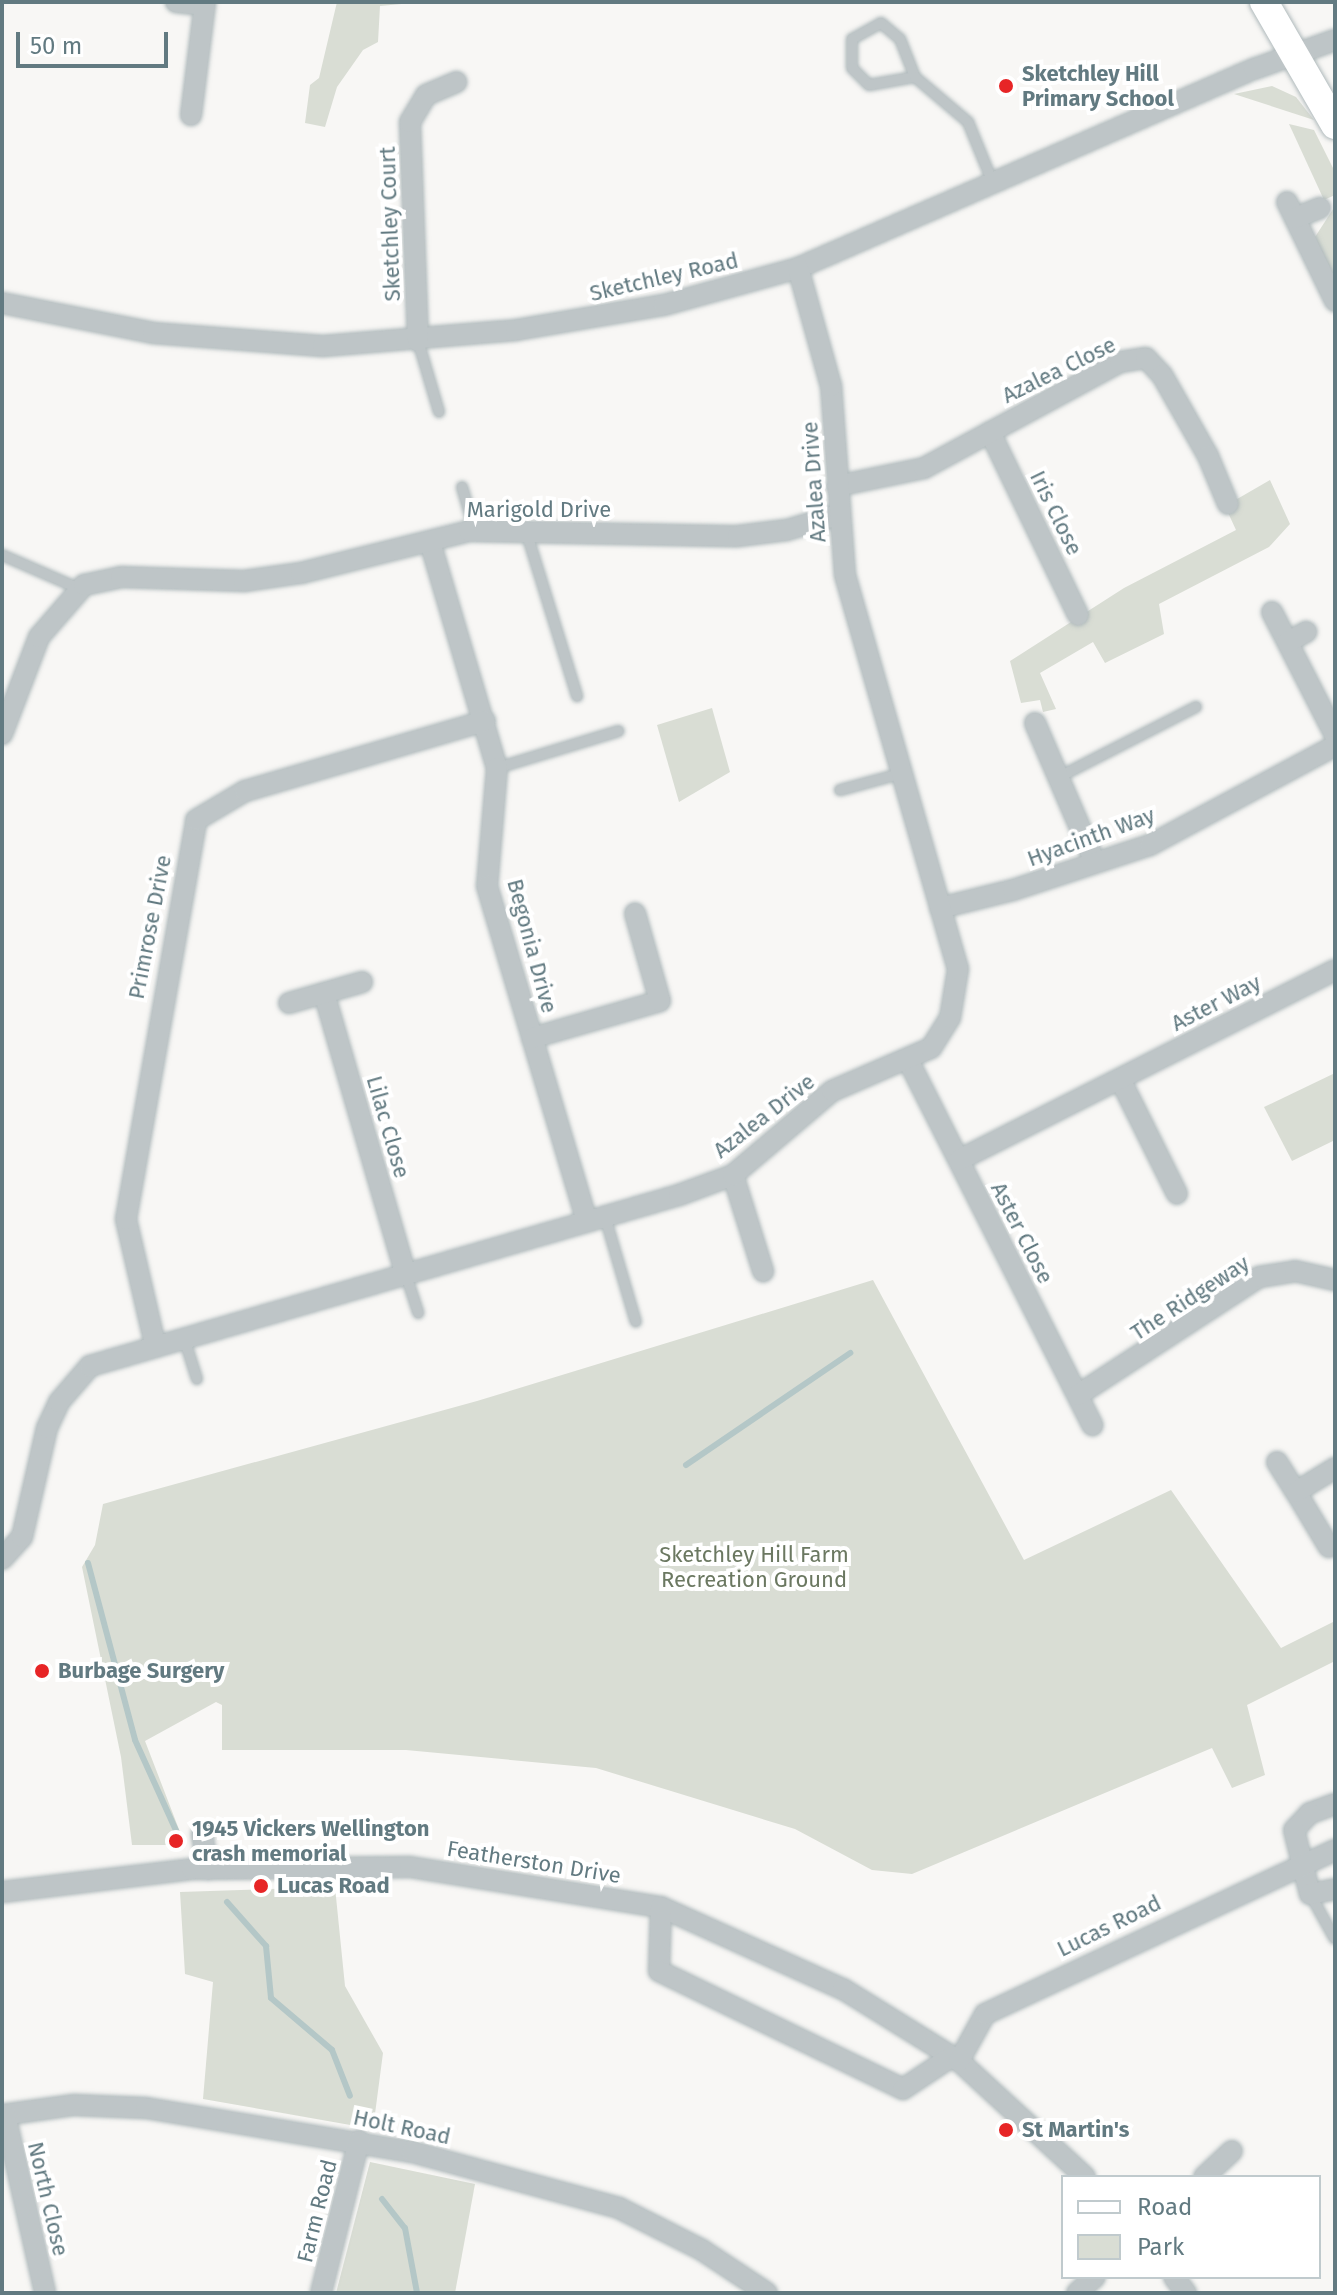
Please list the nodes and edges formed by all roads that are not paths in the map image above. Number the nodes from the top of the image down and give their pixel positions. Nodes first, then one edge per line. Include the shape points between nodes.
1 (176, 2) edge
2 (1264, 2) edge
3 (205, 4) edge
4 (1335, 40) edge
5 (1296, 56) junction
6 (915, 77) junction
7 (456, 82) dead end
8 (191, 115) dead end
9 (1335, 125) edge
10 (994, 185) junction
11 (1320, 208) dead end
12 (798, 268) junction
13 (1335, 301) edge
14 (2, 303) edge
15 (418, 341) junction
16 (439, 412) dead end
17 (990, 432) junction
18 (837, 486) junction
19 (462, 487) dead end
20 (1228, 504) dead end
21 (837, 515) junction
22 (475, 531) junction
23 (526, 531) junction
24 (430, 542) junction
25 (2, 555) edge
26 (80, 589) junction
27 (1272, 612) dead end
28 (1078, 615) dead end
29 (577, 696) dead end
30 (1196, 707) dead end
31 (485, 721) junction
32 (1035, 723) dead end
33 (619, 731) dead end
34 (2, 734) edge
35 (1335, 735) edge
36 (1335, 746) edge
37 (497, 768) junction
38 (903, 773) junction
39 (1059, 777) junction
40 (840, 790) dead end
41 (1095, 862) junction
42 (940, 908) junction
43 (635, 913) dead end
44 (1335, 970) edge
45 (362, 982) dead end
46 (324, 993) junction
47 (289, 1003) dead end
48 (532, 1038) junction
49 (909, 1062) junction
50 (1120, 1079) junction
51 (959, 1160) junction
52 (733, 1175) junction
53 (1177, 1194) dead end
54 (596, 1219) junction
55 (763, 1271) dead end
56 (406, 1275) junction
57 (1335, 1280) edge
58 (418, 1313) dead end
59 (636, 1322) dead end
60 (184, 1336) junction
61 (155, 1344) junction
62 (197, 1379) dead end
63 (1078, 1395) junction
64 (1092, 1425) dead end
65 (1277, 1462) dead end
66 (1335, 1468) edge
67 (1296, 1492) junction
68 (1329, 1547) dead end
69 (2, 1559) edge
70 (1335, 1804) edge
71 (202, 1834) dead end
72 (1335, 1850) edge
73 (1303, 1862) junction
74 (208, 1869) junction
75 (1335, 1889) edge
76 (2, 1892) edge
77 (1310, 1894) junction
78 (661, 1907) junction
79 (1335, 1939) edge
80 (955, 2059) junction
81 (4, 2115) edge
82 (359, 2141) junction
83 (1232, 2151) dead end
84 (1083, 2175) edge
85 (1206, 2175) edge
86 (1093, 2279) edge
87 (45, 2293) edge
88 (321, 2293) edge
89 (767, 2293) edge
90 (1077, 2293) edge

1 - 3 street
2 - 5 main road
3 - 8 street
4 - 5 street, Sketchley Road
5 - 9 main road
5 - 10 street, Sketchley Road via 1254,69
6 - 6 lane via 869,85 852,68 852,39 881,23 900,39
6 - 10 lane via 968,122
7 - 15 street, Sketchley Court via 426,95 410,122
10 - 12 street, Sketchley Road
11 - 13 street via 1291,210
12 - 15 street, Sketchley Road via 635,310
12 - 18 street, Azalea Drive via 831,386
14 - 15 street, Sketchley Road via 153,333 237,343
15 - 16 lane
17 - 18 street, Azalea Close via 924,468
17 - 20 street, Azalea Close via 1120,362 1146,358 1162,375 1208,456
17 - 28 street, Iris Close
18 - 21 street, Azalea Drive
19 - 22 lane
21 - 23 street, Marigold Drive via 787,530 738,536
21 - 38 street, Azalea Drive via 845,575
22 - 23 street, Marigold Drive
22 - 24 street, Marigold Drive
23 - 29 lane
24 - 26 street, Marigold Drive via 244,581 121,577
24 - 31 street, Begonia Drive
25 - 26 lane
26 - 34 street via 39,637
27 - 35 street via 1297,637
30 - 39 lane
31 - 37 street, Begonia Drive
31 - 61 street, Primrose Drive via 245,791 196,820 126,1219
32 - 39 street
33 - 37 lane
36 - 41 street, Hyacinth Way via 1150,845
37 - 48 street, Begonia Drive via 487,886
38 - 40 lane
38 - 42 street, Azalea Drive
39 - 41 street
41 - 42 street, Hyacinth Way
42 - 49 street, Azalea Drive via 958,969 950,1018 931,1048
43 - 48 street via 660,1001
44 - 50 street, Aster Way
45 - 46 street
46 - 47 street
46 - 56 street, Lilac Close
48 - 54 street, Begonia Drive
49 - 51 street, Aster Close
49 - 52 street, Azalea Drive via 832,1091
50 - 51 street, Aster Way
50 - 53 street
51 - 63 street, Aster Close
52 - 54 street, Azalea Drive
52 - 55 street
54 - 56 street, Azalea Drive
54 - 59 lane
56 - 58 lane
56 - 60 street, Azalea Drive
57 - 63 street, The Ridgeway via 1295,1271 1259,1277
60 - 61 street, Azalea Drive
60 - 62 lane
61 - 69 street, Azalea Drive via 90,1366 59,1402 40,1453 22,1537
63 - 64 street, Aster Close
65 - 67 street
66 - 67 street
67 - 68 street
70 - 73 street via 1310,1813 1294,1830
71 - 74 street
72 - 73 street, Lucas Road
73 - 77 street
73 - 80 street, Lucas Road via 985,2014
74 - 76 street, Featherston Drive
74 - 78 street, Featherston Drive via 410,1867
75 - 77 street
77 - 79 lane
78 - 80 street, Featherston Drive via 843,1989
78 - 80 street via 659,1971 903,2089
80 - 84 street, Featherston Drive
81 - 82 street, Holt Road via 74,2105 146,2108
81 - 87 street, North Close
82 - 88 street, Farm Road
82 - 89 street, Holt Road via 513,2176 619,2208 702,2250
83 - 85 street
86 - 90 street

